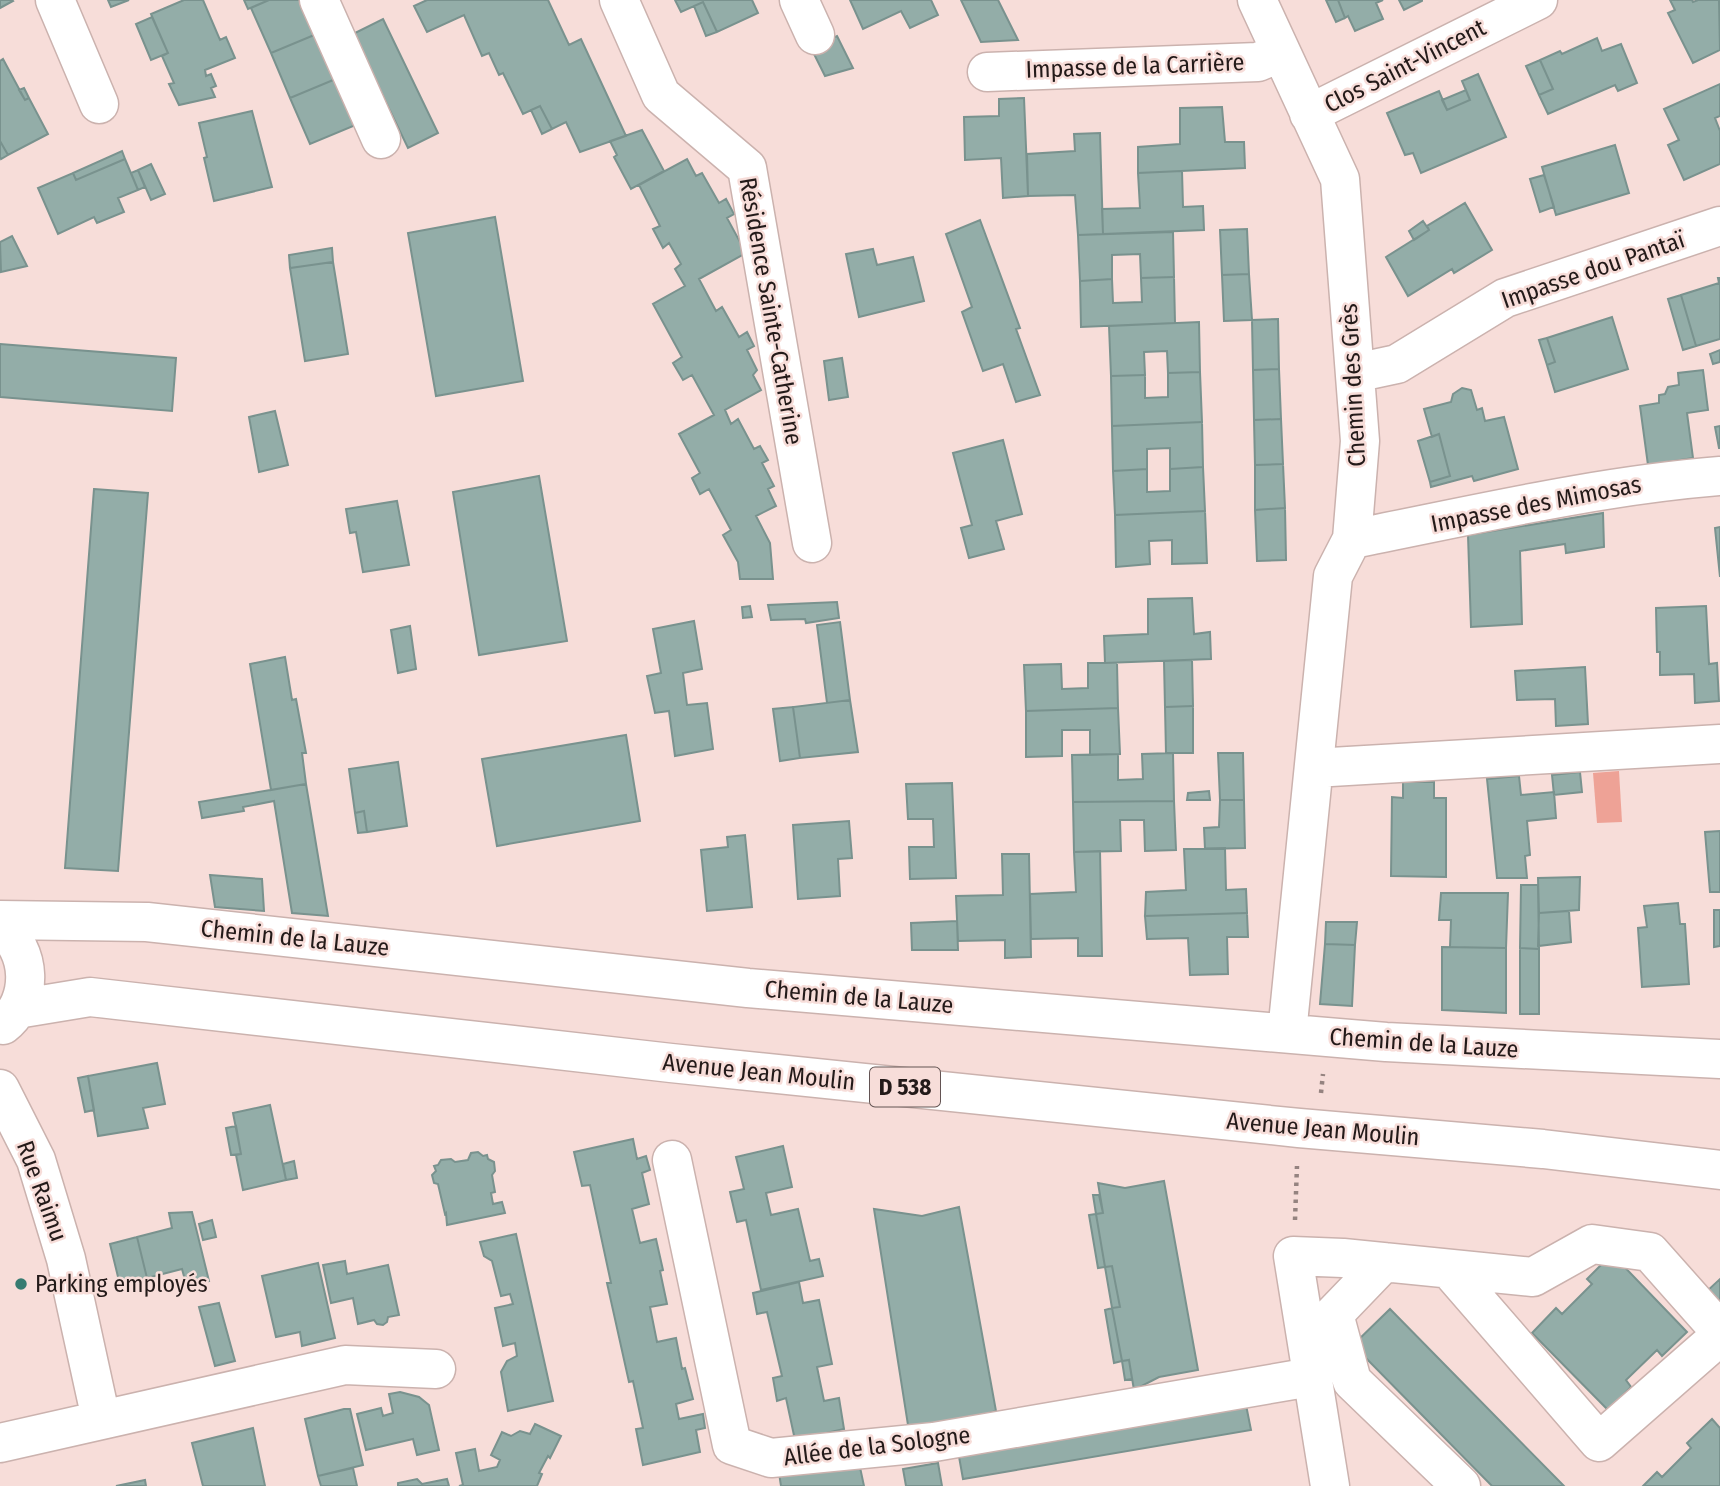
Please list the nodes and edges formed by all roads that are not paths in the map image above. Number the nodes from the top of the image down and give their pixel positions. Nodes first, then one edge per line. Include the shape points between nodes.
1 (55, 0) edge
2 (319, 0) edge
3 (619, 0) edge
4 (799, 0) edge
5 (1256, 0) edge
6 (1538, 0) edge
7 (815, 35) dead end
8 (1281, 52) junction
9 (987, 72) dead end
10 (99, 104) dead end
11 (1309, 114) junction
12 (381, 139) dead end
13 (1720, 226) edge
14 (1355, 373) junction
15 (1720, 476) edge
16 (1352, 539) junction
17 (812, 543) dead end
18 (1719, 741) edge
19 (1314, 768) junction
20 (0, 920) edge
21 (0, 927) edge
22 (24, 961) junction
23 (90, 997) junction
24 (9, 1018) edge
25 (1287, 1033) junction
26 (1720, 1059) edge
27 (0, 1089) edge
28 (672, 1160) dead end
29 (1720, 1170) edge
30 (1384, 1262) junction
31 (1449, 1269) junction
32 (1720, 1333) edge
33 (436, 1368) dead end
34 (1311, 1377) junction
35 (102, 1419) junction
36 (0, 1443) edge
37 (1330, 1486) edge
38 (1461, 1486) edge

1 - 10 street
2 - 12 street
3 - 17 street, Résidence Sainte-Catherine via 661,95 747,168
4 - 7 street
5 - 8 street, Chemin des Grès
6 - 11 street, Clos Saint-Vincent
8 - 9 street, Impasse de la Carrière via 1258,62
8 - 11 street, Chemin des Grès
11 - 14 street, Chemin des Grès via 1340,179
13 - 14 street, Impasse dou Pantaï via 1505,298 1396,364
14 - 16 street, Chemin des Grès via 1360,441
15 - 16 street, Impasse des Mimosas via 1573,495
16 - 19 street, Chemin des Grès via 1333,576
18 - 19 street
19 - 25 street, Chemin des Grès
20 - 25 street, Chemin de la Lauze via 147,922 748,988
21 - 22 street, Avenue Jean Moulin via 17,945
22 - 23 street, Avenue Jean Moulin / D 538
22 - 24 street, Avenue Jean Moulin via 24,994
23 - 24 street, Avenue Jean Moulin / D 538
23 - 29 street, Avenue Jean Moulin / D 538 via 671,1063
25 - 26 street, Chemin de la Lauze
27 - 35 street, Rue Raimu via 36,1160 66,1259
28 - 34 street, Allée de la Sologne via 732,1445 771,1458 934,1442
30 - 31 street
30 - 34 street via 1293,1256
30 - 38 street via 1334,1314 1352,1381
31 - 32 street via 1533,1277 1592,1244 1650,1252
31 - 32 street via 1599,1442
33 - 35 street via 345,1365
34 - 37 street
35 - 36 street

